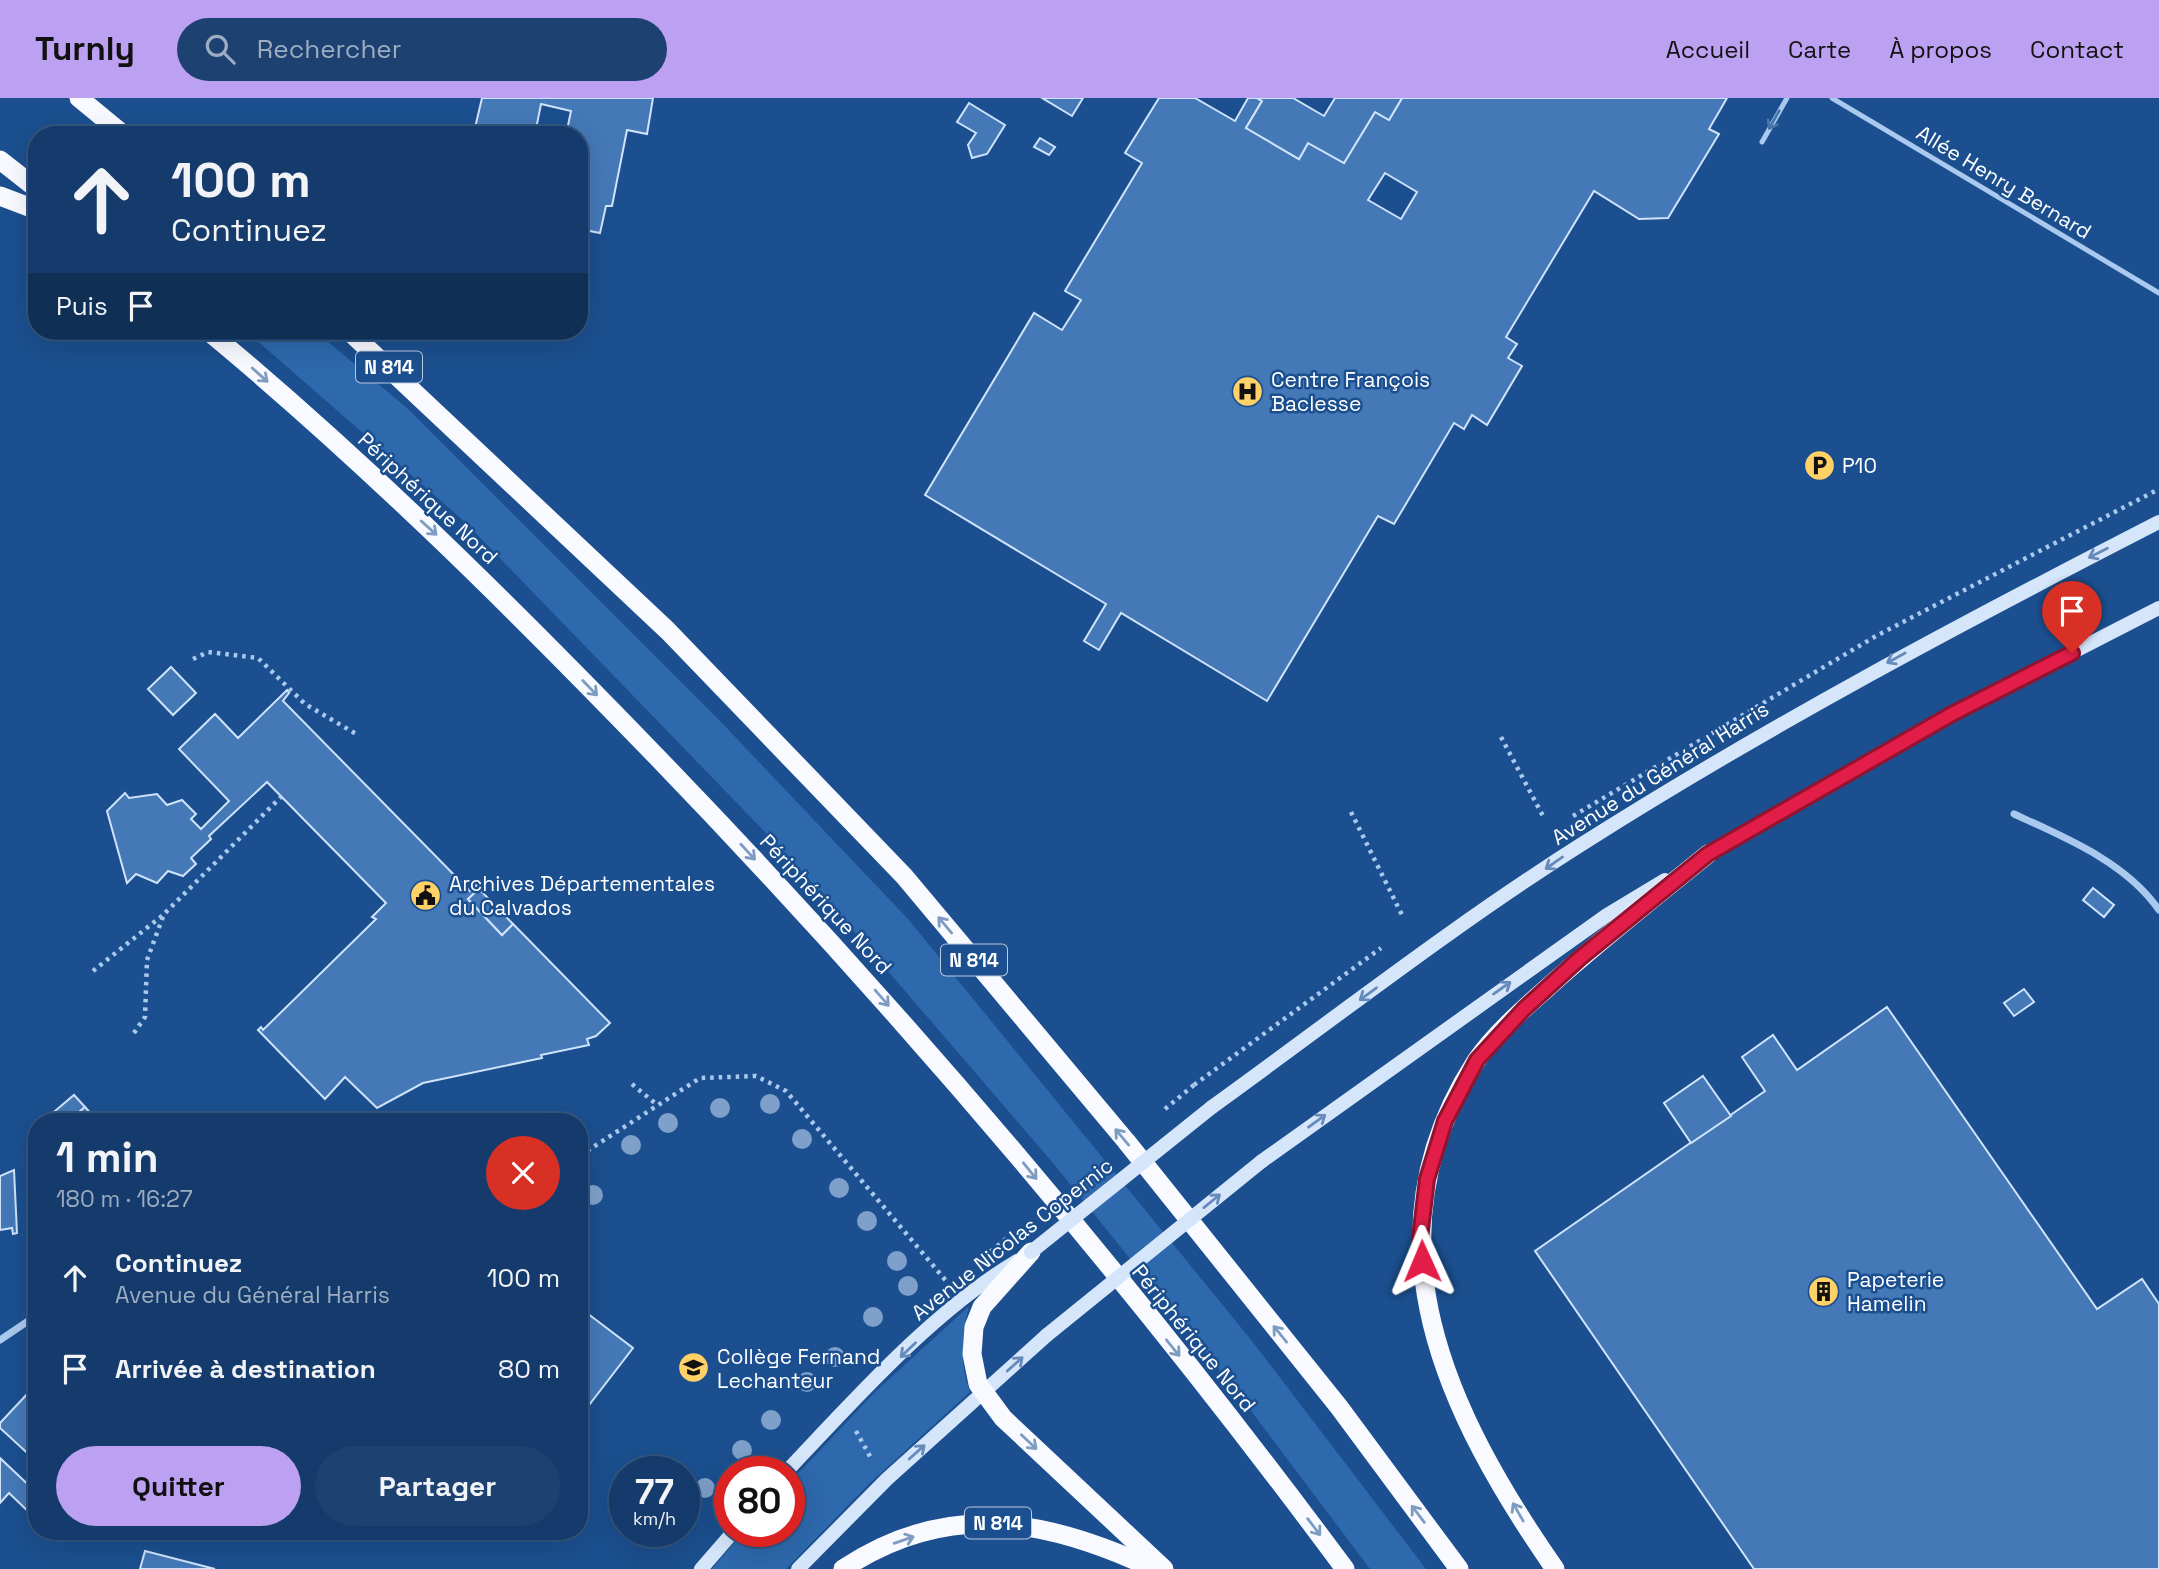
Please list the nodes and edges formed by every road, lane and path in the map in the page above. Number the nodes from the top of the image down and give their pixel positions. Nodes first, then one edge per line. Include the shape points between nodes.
1 (79, 98) edge
2 (1787, 98) edge
3 (1832, 98) edge
4 (113, 126) edge
5 (1762, 142) dead end
6 (0, 160) edge
7 (28, 183) edge
8 (0, 196) edge
9 (28, 207) edge
10 (2159, 293) edge
11 (218, 340) edge
12 (359, 340) edge
13 (2159, 522) edge
14 (2159, 608) edge
15 (192, 659) dead end
16 (358, 736) dead end
17 (1501, 737) dead end
18 (282, 797) dead end
19 (1351, 813) dead end
20 (2014, 814) dead end
21 (1544, 818) dead end
22 (1708, 854) junction
23 (2159, 909) edge
24 (164, 914) junction
25 (1402, 915) dead end
26 (93, 971) dead end
27 (134, 1033) dead end
28 (632, 1084) dead end
29 (656, 1104) junction
30 (1212, 1107) joint
31 (588, 1150) edge
32 (1031, 1252) joint
33 (1000, 1278) junction
34 (949, 1286) dead end
35 (28, 1321) edge
36 (0, 1340) edge
37 (982, 1393) junction
38 (851, 1425) dead end
39 (801, 1456) edge
40 (874, 1464) dead end
41 (720, 1547) edge
42 (701, 1569) edge
43 (798, 1569) edge
44 (843, 1569) edge
45 (1154, 1569) edge
46 (1164, 1569) edge
47 (1345, 1569) edge
48 (1459, 1569) edge
49 (1555, 1569) edge

1 - 4 highway
2 -> 5 lane
3 - 10 lane, Allée Henry Bernard
6 - 7 highway
8 - 9 highway
11 -> 47 highway, Périphérique Nord via 443,540 837,947 993,1125 1275,1474
48 -> 12 highway, N 814 via 1339,1408 1160,1184 904,876 668,631
13 -> 30 main road, Avenue du Général Harris via 1921,644 1737,748 1579,846
14 - 22 main road via 1952,714
15 - 16 path via 208,652 258,658 305,704
17 - 21 path
18 - 24 path
19 - 25 path
20 - 23 street via 2106,861
37 -> 22 main road, bridge via 1262,1161 1596,922
49 -> 22 highway via 1463,1419 1426,1307 1420,1238 1427,1179 1445,1121 1477,1060 1580,958
24 - 26 path
24 - 27 path via 147,960 145,1017
28 - 29 path
29 - 31 path
29 - 34 path via 700,1078 756,1076 786,1091
30 - 32 main road, Avenue Nicolas Copernic, bridge
32 - 33 highway
33 - 37 highway via 974,1327 972,1354
33 -> 39 main road, Avenue Nicolas Copernic via 928,1330
35 - 36 street
43 -> 37 main road via 887,1479
37 -> 46 highway
38 - 40 path
41 - 42 main road
44 -> 45 highway, N 814 via 903,1539 951,1525 1000,1523 1061,1532

